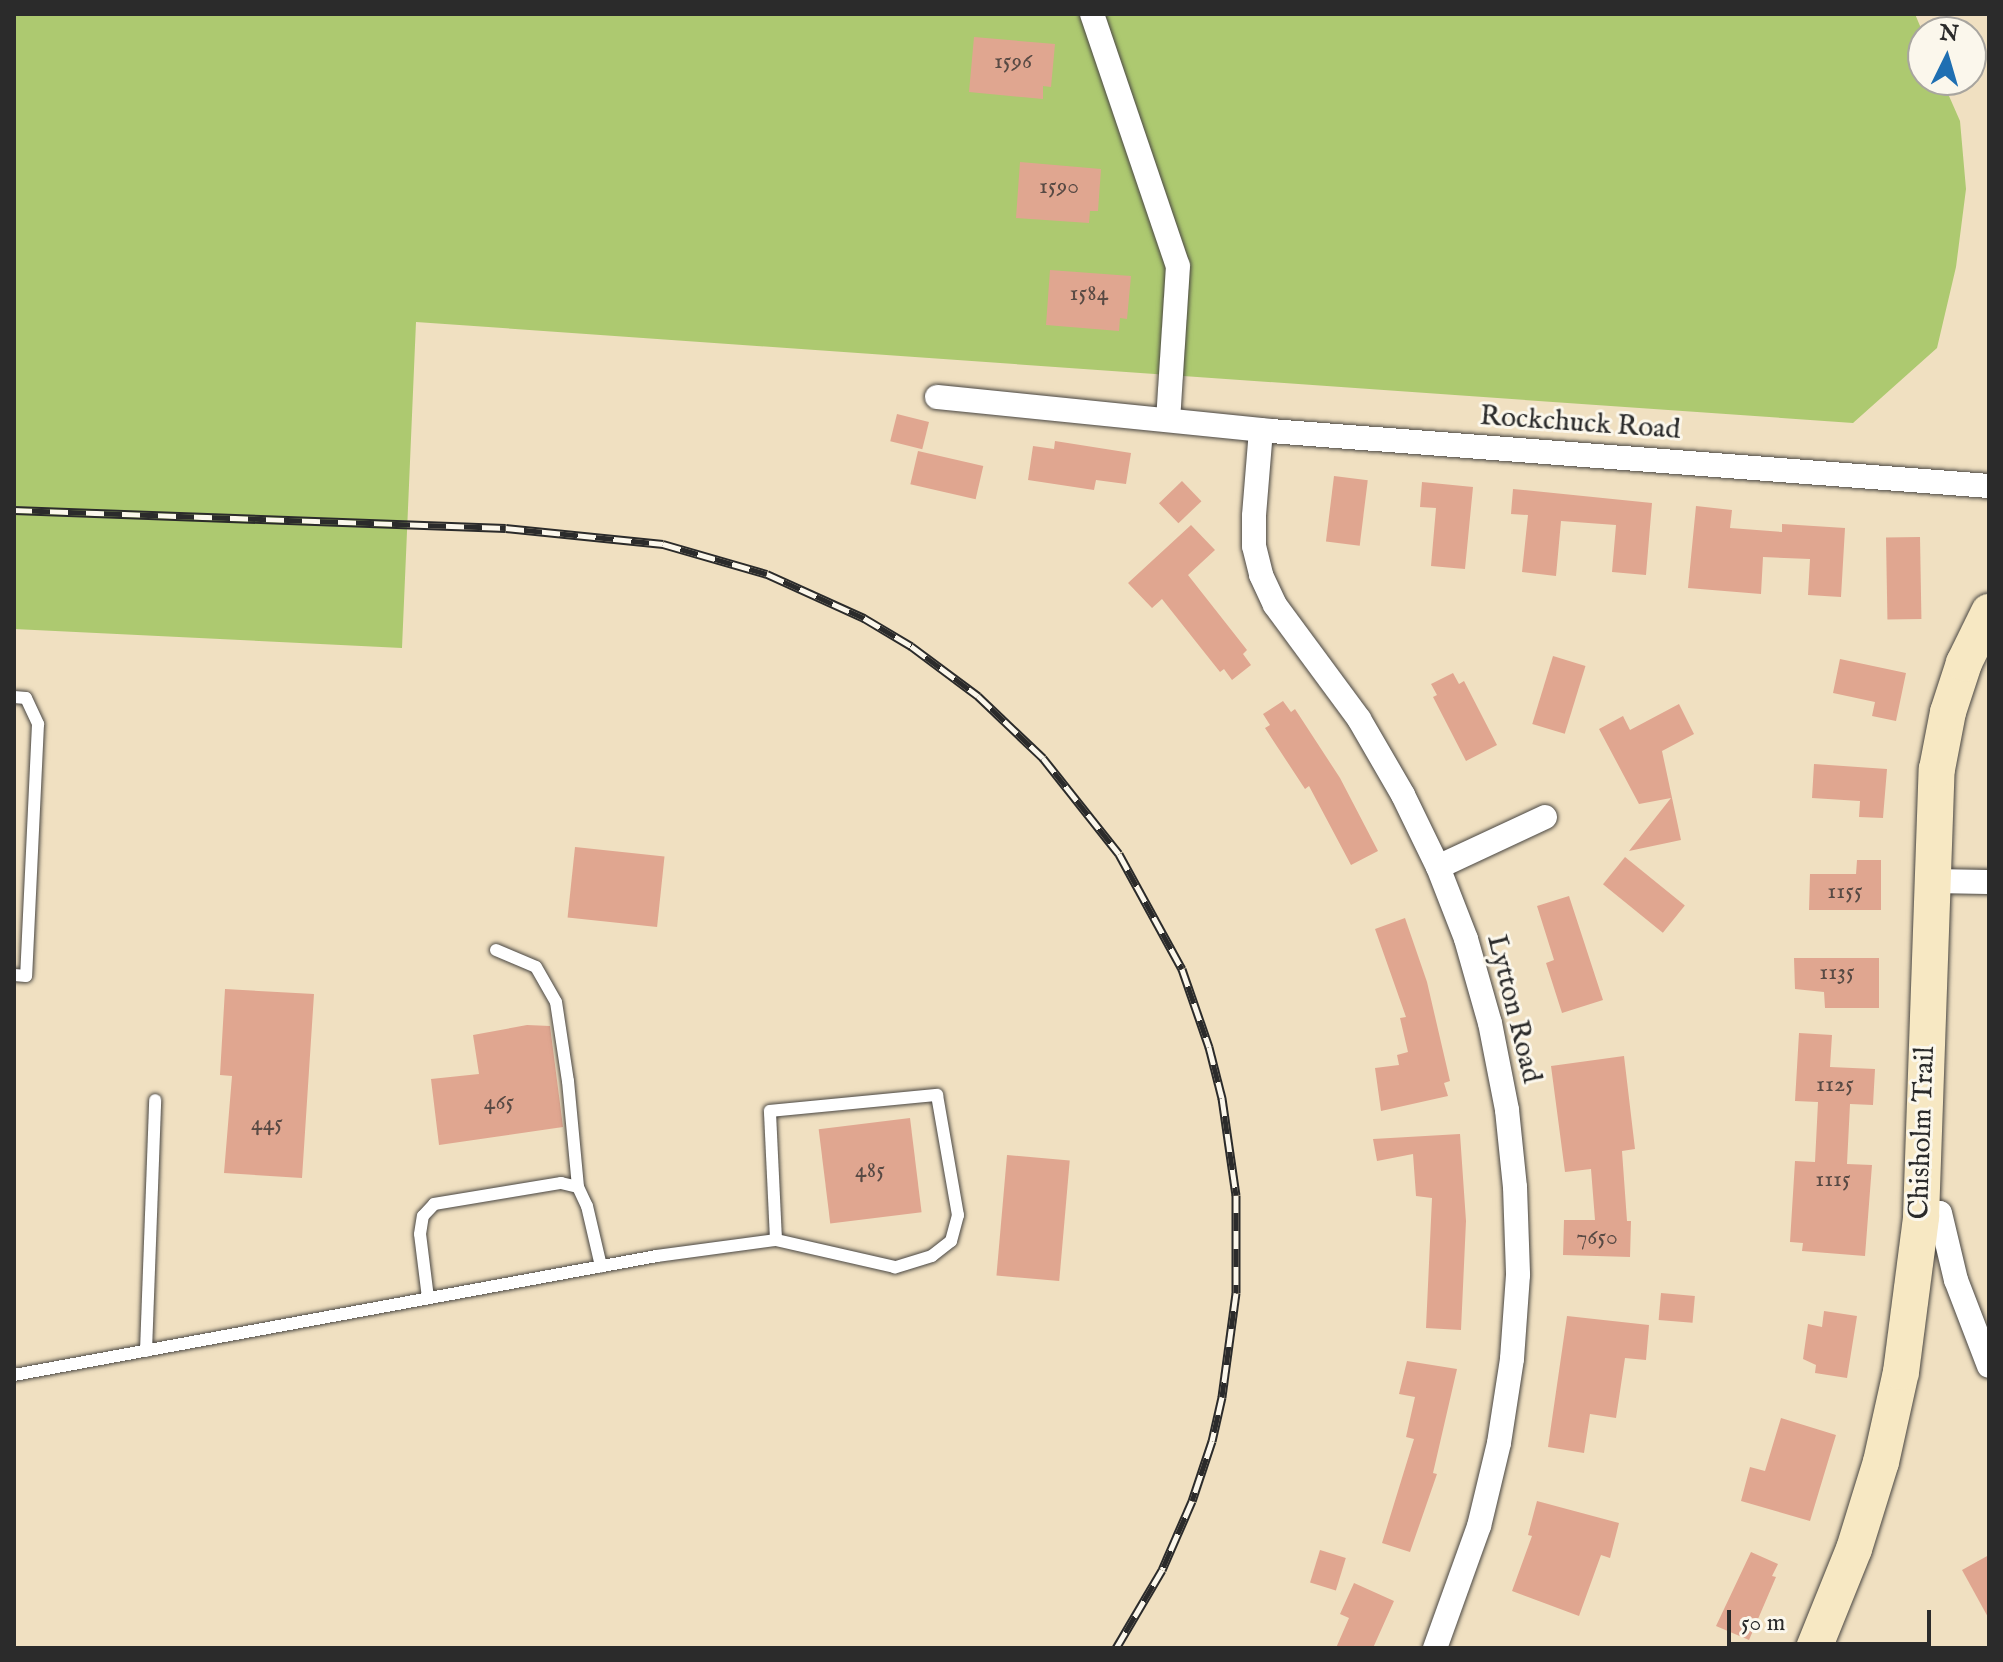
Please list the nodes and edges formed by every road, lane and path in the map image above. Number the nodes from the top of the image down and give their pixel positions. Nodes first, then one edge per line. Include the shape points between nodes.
1 (1092, 14) edge
2 (937, 397) dead end
3 (1168, 420) junction
4 (1261, 430) junction
5 (1989, 486) edge
6 (1989, 612) edge
7 (14, 697) edge
8 (1545, 817) dead end
9 (1438, 867) junction
10 (1932, 881) junction
11 (1989, 882) edge
12 (496, 950) dead end
13 (14, 975) edge
14 (155, 1100) dead end
15 (578, 1187) junction
16 (1921, 1217) junction
17 (776, 1240) junction
18 (601, 1266) junction
19 (428, 1298) junction
20 (146, 1351) junction
21 (1989, 1366) edge
22 (14, 1375) edge
23 (1435, 1648) edge
24 (1814, 1648) edge

1 - 3 street via 1178,266
2 - 3 street, Rockchuck Road
3 - 4 street, Rockchuck Road
4 - 5 street, Rockchuck Road
4 - 9 street, Lytton Road via 1254,546 1261,575 1275,605 1359,719
6 - 10 street, Chisholm Trail via 1948,712 1937,769
7 - 13 lane via 26,698 38,724 26,976
8 - 9 street
9 - 23 street, Lytton Road via 1490,1023 1515,1187 1518,1275 1499,1443 1479,1526
10 - 11 street
10 - 16 street, Chisholm Trail
12 - 15 lane via 536,967 556,1002
14 - 20 lane
15 - 18 lane
15 - 19 lane via 561,1183 434,1204 423,1216 420,1234
16 - 21 street via 1940,1213 1956,1280
16 - 24 street, Chisholm Trail via 1901,1372 1881,1462 1854,1549
17 - 17 lane via 770,1111 937,1095 958,1215 951,1241 932,1256 895,1267
17 - 18 lane
18 - 19 lane
19 - 20 lane
20 - 22 lane

